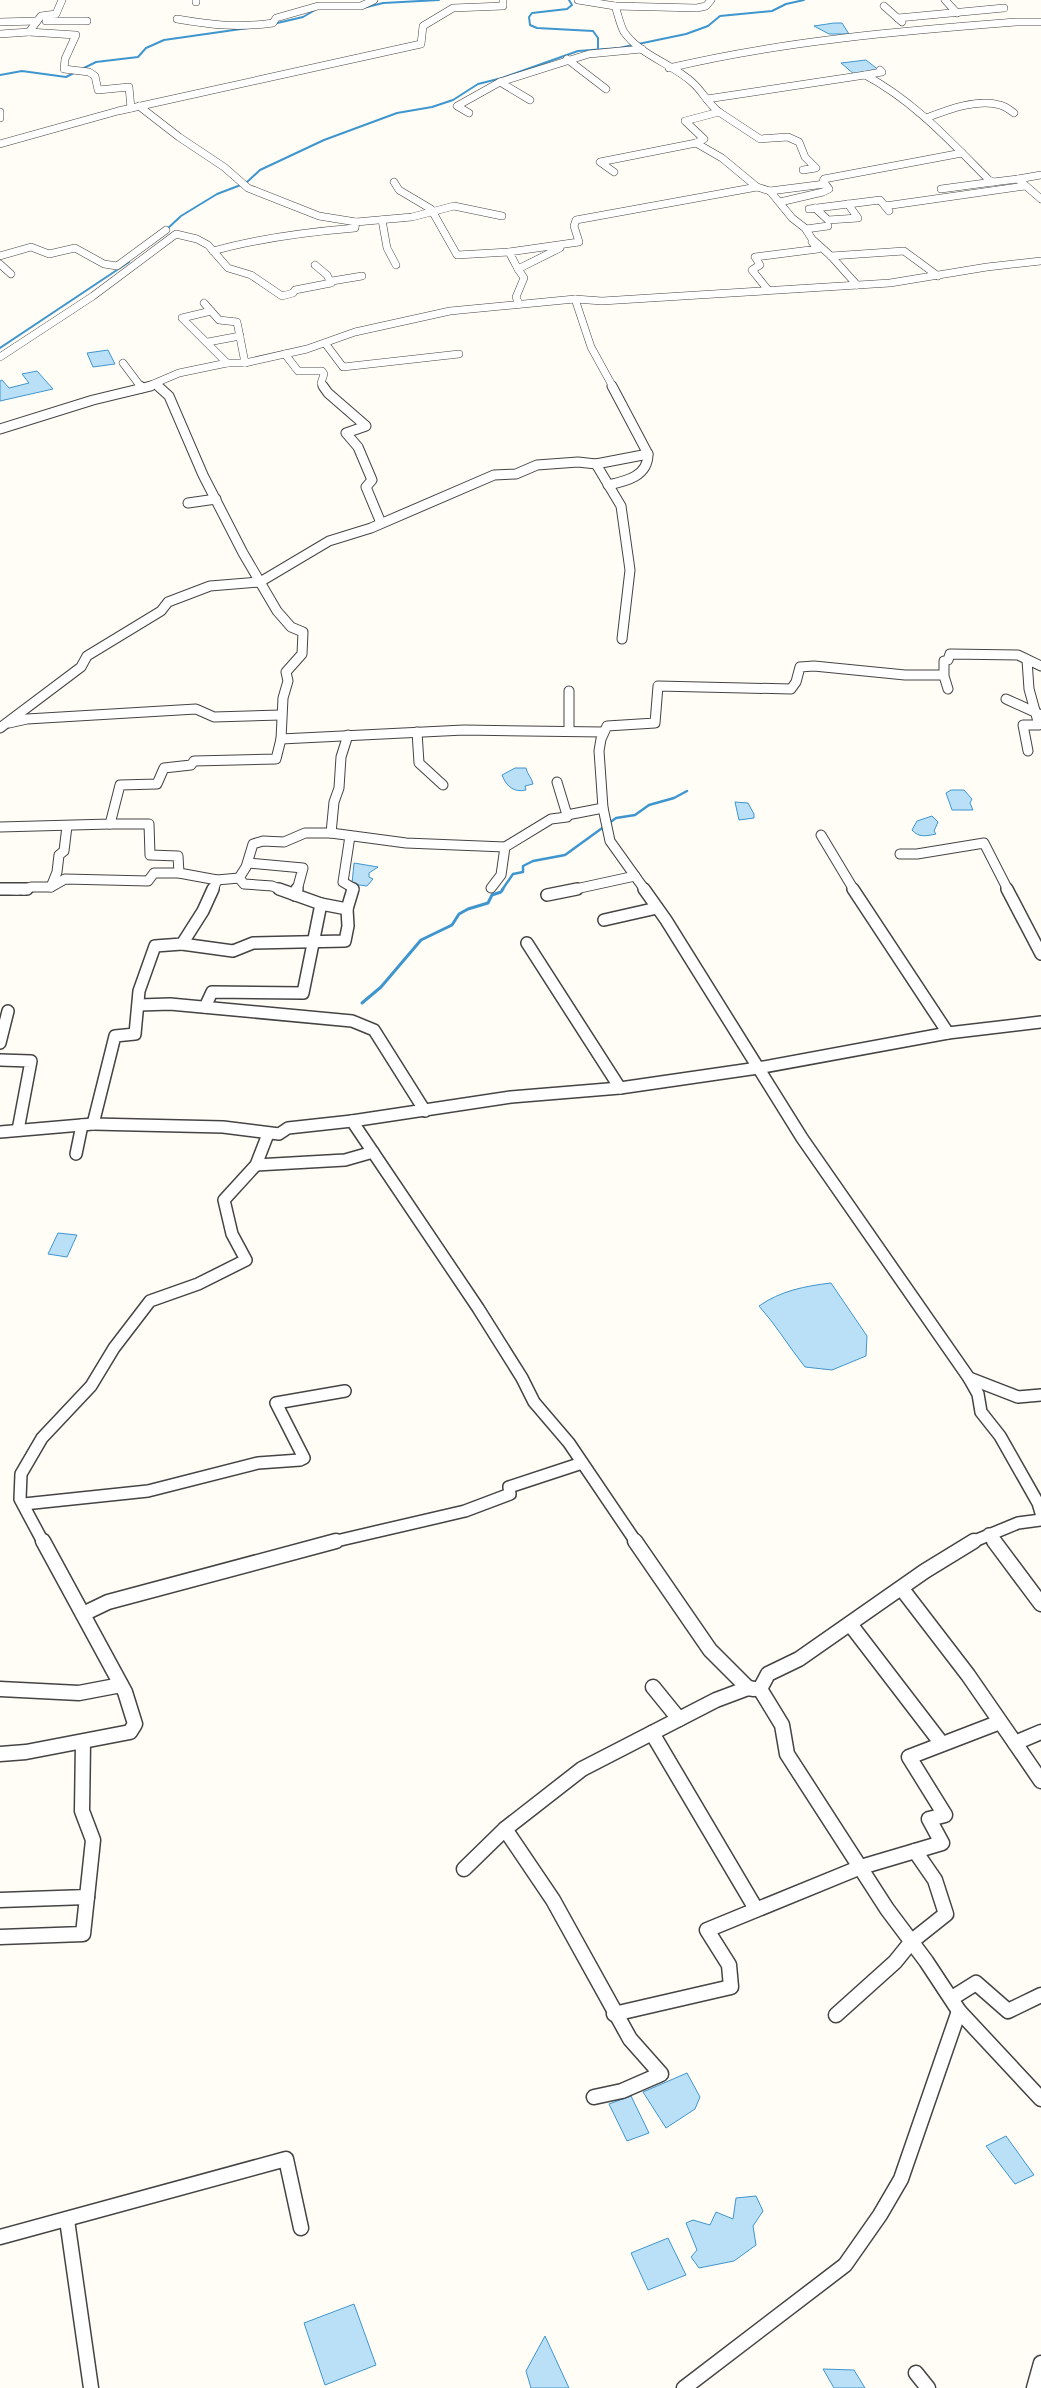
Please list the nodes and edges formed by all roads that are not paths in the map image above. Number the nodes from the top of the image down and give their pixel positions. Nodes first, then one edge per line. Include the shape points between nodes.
1 (62, 0) edge
2 (374, 0) edge
3 (503, 0) edge
4 (578, 0) edge
5 (619, 0) edge
6 (711, 0) edge
7 (945, 0) edge
8 (998, 0) edge
9 (607, 5) junction
10 (615, 6) junction
11 (884, 6) dead end
12 (957, 12) junction
13 (964, 12) junction
14 (1008, 12) junction
15 (921, 16) junction
16 (898, 18) junction
17 (177, 20) dead end
18 (37, 21) junction
19 (87, 21) dead end
20 (0, 22) edge
21 (1041, 22) edge
22 (1022, 23) junction
23 (978, 26) junction
24 (933, 29) junction
25 (910, 31) junction
26 (29, 32) junction
27 (0, 34) edge
28 (642, 49) junction
29 (567, 59) junction
30 (669, 68) junction
31 (880, 70) dead end
32 (865, 75) junction
33 (500, 82) junction
34 (606, 90) dead end
35 (707, 99) junction
36 (530, 100) dead end
37 (139, 106) junction
38 (131, 108) junction
39 (0, 112) edge
40 (719, 112) junction
41 (470, 113) dead end
42 (1014, 113) dead end
43 (63, 116) dead end
44 (0, 118) edge
45 (926, 118) junction
46 (65, 127) junction
47 (696, 142) junction
48 (0, 144) edge
49 (962, 153) junction
50 (802, 170) dead end
51 (614, 172) dead end
52 (1041, 175) edge
53 (1018, 179) junction
54 (394, 182) dead end
55 (993, 182) junction
56 (824, 184) junction
57 (1025, 186) junction
58 (757, 187) junction
59 (941, 189) dead end
60 (770, 191) junction
61 (1041, 199) edge
62 (780, 202) junction
63 (848, 204) junction
64 (433, 211) junction
65 (502, 216) dead end
66 (382, 220) junction
67 (356, 222) junction
68 (828, 226) dead end
69 (806, 229) junction
70 (166, 230) dead end
71 (814, 241) junction
72 (568, 244) junction
73 (213, 250) junction
74 (509, 252) junction
75 (0, 256) edge
76 (831, 256) junction
77 (1041, 261) edge
78 (0, 264) edge
79 (315, 265) dead end
80 (396, 265) dead end
81 (518, 269) junction
82 (11, 274) dead end
83 (362, 276) dead end
84 (938, 276) junction
85 (332, 281) junction
86 (857, 285) junction
87 (768, 290) junction
88 (575, 299) junction
89 (204, 303) dead end
90 (519, 304) junction
91 (211, 311) junction
92 (240, 336) junction
93 (208, 342) junction
94 (325, 343) junction
95 (285, 354) junction
96 (459, 354) dead end
97 (0, 357) edge
98 (123, 363) dead end
99 (227, 363) junction
100 (245, 363) junction
101 (156, 384) junction
102 (141, 388) junction
103 (0, 429) edge
104 (648, 454) junction
105 (596, 464) junction
106 (608, 484) junction
107 (216, 499) junction
108 (188, 503) dead end
109 (380, 523) junction
110 (260, 582) junction
111 (622, 639) dead end
112 (1027, 660) junction
113 (1041, 666) edge
114 (943, 675) junction
115 (948, 689) dead end
116 (570, 691) dead end
117 (1006, 699) dead end
118 (1038, 713) edge
119 (281, 715) junction
120 (2, 725) edge
121 (569, 731) junction
122 (417, 732) junction
123 (603, 732) junction
124 (348, 735) junction
125 (281, 739) junction
126 (1028, 750) dead end
127 (557, 782) dead end
128 (443, 785) dead end
129 (603, 808) junction
130 (567, 814) junction
131 (110, 824) junction
132 (67, 826) junction
133 (0, 827) edge
134 (331, 833) junction
135 (821, 835) dead end
136 (350, 836) junction
137 (505, 847) junction
138 (900, 854) dead end
139 (248, 864) junction
140 (178, 873) junction
141 (635, 876) junction
142 (239, 878) junction
143 (217, 880) junction
144 (51, 887) junction
145 (491, 888) dead end
146 (0, 889) edge
147 (296, 895) junction
148 (547, 895) dead end
149 (321, 904) junction
150 (657, 908) junction
151 (347, 909) junction
152 (604, 920) dead end
153 (314, 941) junction
154 (527, 943) dead end
155 (182, 944) junction
156 (1041, 954) edge
157 (139, 1005) junction
158 (206, 1007) junction
159 (8, 1011) dead end
160 (1041, 1022) edge
161 (948, 1033) junction
162 (0, 1043) edge
163 (0, 1060) edge
164 (758, 1068) junction
165 (620, 1088) junction
166 (425, 1110) junction
167 (352, 1121) junction
168 (88, 1124) junction
169 (18, 1130) junction
170 (0, 1132) edge
171 (268, 1134) junction
172 (373, 1152) junction
173 (76, 1154) dead end
174 (256, 1165) junction
175 (969, 1378) junction
176 (345, 1391) dead end
177 (1041, 1394) edge
178 (582, 1463) junction
179 (24, 1504) junction
180 (1041, 1513) edge
181 (1041, 1520) edge
182 (989, 1534) junction
183 (902, 1589) junction
184 (1041, 1604) edge
185 (83, 1614) junction
186 (850, 1624) junction
187 (121, 1685) junction
188 (653, 1687) dead end
189 (0, 1689) edge
190 (754, 1689) junction
191 (679, 1719) junction
192 (1000, 1722) junction
193 (1041, 1732) edge
194 (652, 1733) junction
195 (83, 1742) junction
196 (1015, 1743) junction
197 (942, 1744) junction
198 (0, 1754) edge
199 (1041, 1781) edge
200 (505, 1829) junction
201 (915, 1851) junction
202 (861, 1867) junction
203 (464, 1869) dead end
204 (87, 1897) junction
205 (0, 1900) edge
206 (756, 1909) junction
207 (0, 1937) edge
208 (912, 1941) junction
209 (1041, 1995) edge
210 (956, 2005) junction
211 (614, 2014) junction
212 (836, 2015) dead end
213 (594, 2097) dead end
214 (1041, 2100) edge
215 (67, 2220) junction
216 (301, 2228) dead end
217 (0, 2237) edge
218 (1041, 2363) edge
219 (916, 2373) dead end
220 (91, 2388) edge
221 (684, 2388) edge
222 (928, 2388) edge
223 (1034, 2388) edge

1 - 18 street via 56,14 41,16
2 - 17 street via 361,5 307,9 259,26 216,26
3 - 37 street via 503,6 448,10 423,26 421,44
4 - 9 street
5 - 9 street
6 - 10 street via 706,6 697,8
7 - 12 street
8 - 14 street
9 - 10 street
10 - 28 street via 623,30
11 - 16 street
12 - 13 street
12 - 15 street
13 - 14 street
13 - 23 street
14 - 22 street
15 - 16 street
15 - 24 street
16 - 25 street
18 - 19 street
18 - 20 street
18 - 26 street
21 - 22 street
22 - 23 street
23 - 24 street
24 - 25 street
25 - 30 street via 805,40
26 - 27 street
26 - 38 street via 76,35 64,69 89,72 95,76 98,90 129,87
28 - 29 street
28 - 30 street
29 - 33 street
29 - 34 street
30 - 35 street via 692,82
31 - 32 street via 882,72
32 - 35 street
32 - 45 street
33 - 36 street
33 - 41 street via 457,106
35 - 40 street
37 - 38 street
37 - 67 street via 248,188 319,216
38 - 46 street
39 - 44 street
40 - 47 street via 685,121 704,139
40 - 50 street via 754,136 788,137 799,142 805,157 816,168
42 - 45 street via 993,104 959,107
43 - 46 street
45 - 49 street
46 - 48 street
47 - 51 street via 600,162
47 - 58 street via 722,158
49 - 55 street
49 - 56 street via 855,172 824,179
52 - 53 street
53 - 55 street
53 - 57 street
54 - 64 street via 399,190
55 - 59 street
56 - 60 street
56 - 62 street via 829,189 815,196
57 - 61 street
57 - 63 street via 887,209 880,200
58 - 60 street
58 - 72 street via 576,220 574,226 578,242
60 - 62 street
62 - 69 street
63 - 63 street via 858,218 828,220 812,208
64 - 65 street via 454,206
64 - 66 street
64 - 74 street via 457,255
66 - 67 street
66 - 80 street via 387,248
67 - 73 street via 356,228 311,232
68 - 69 street
69 - 71 street
70 - 75 street via 117,266 104,264 75,248 49,254 31,247
71 - 76 street
71 - 87 street via 810,239 818,250 755,257 760,265 752,270
72 - 74 street
72 - 81 street
73 - 85 street via 228,268 251,275 282,296
73 - 97 street via 197,239 176,234 100,292
74 - 81 street
76 - 84 street via 904,251
76 - 86 street
77 - 84 street
78 - 82 street
79 - 85 street
81 - 90 street via 524,278 516,297
83 - 85 street
84 - 86 street
86 - 87 street
87 - 88 street via 602,302
88 - 90 street
88 - 104 street via 590,346
89 - 91 street
90 - 94 street via 450,312 355,332
91 - 92 street via 219,320 237,322
91 - 93 street via 182,318
92 - 93 street
92 - 100 street
93 - 99 street
94 - 95 street
94 - 96 street via 343,366
95 - 100 street
95 - 109 street via 298,371 322,371 321,383 328,393 366,426 346,435 358,447 372,480 366,487
98 - 102 street
99 - 100 street
99 - 101 street via 179,372
101 - 102 street
101 - 107 street via 169,396
102 - 103 street
104 - 105 street
104 - 106 street via 649,462 644,470 632,479
105 - 106 street
105 - 109 street via 537,465 516,474 494,475
106 - 111 street via 621,506 630,570
107 - 108 street
107 - 110 street
109 - 110 street via 329,541
110 - 119 street via 291,628 303,632 302,654 286,669 288,681
110 - 120 street via 210,586 168,602 161,611 87,656 81,667
112 - 113 street via 1034,666
112 - 114 street via 1018,655 950,654 944,661
112 - 118 street via 1029,689
114 - 115 street
114 - 123 street via 905,675 814,666 800,667 791,689 658,686 655,723 607,726
116 - 121 street
117 - 118 street
118 - 126 street via 1039,725 1023,725
119 - 120 street via 214,717 196,710 27,719
119 - 125 street
121 - 122 street
121 - 123 street
122 - 124 street
122 - 128 street via 419,763
123 - 129 street via 600,751
124 - 125 street
124 - 134 street
125 - 131 street via 276,759 194,761 183,767 164,768 157,784 120,785
127 - 130 street
129 - 130 street
129 - 141 street via 610,841
130 - 137 street via 567,817 551,819 532,829
131 - 132 street
131 - 140 street via 149,824 150,855 178,856
132 - 133 street
132 - 144 street via 64,851 59,855
134 - 136 street
134 - 139 street via 305,833 284,842 257,842 253,844
135 - 161 street
136 - 137 street via 406,843
136 - 151 street via 343,882 353,888
137 - 145 street via 500,875
138 - 156 street via 984,843
139 - 142 street
139 - 147 street via 303,868
140 - 143 street
140 - 144 street via 154,873 148,881 65,879
141 - 148 street
141 - 150 street
142 - 143 street
142 - 147 street via 244,884 272,886
143 - 155 street
144 - 146 street
147 - 149 street
149 - 151 street
149 - 153 street
150 - 152 street
150 - 164 street
151 - 153 street via 345,941
153 - 155 street via 253,943 233,951
153 - 158 street via 303,993 212,992
154 - 165 street
155 - 157 street via 155,946 152,950 139,991
157 - 158 street
157 - 168 street via 135,1034 115,1036
158 - 166 street via 352,1020 374,1030
159 - 162 street
160 - 161 street
161 - 164 street
163 - 169 street via 31,1061
164 - 165 street
164 - 175 street via 802,1138
165 - 166 street via 511,1097
166 - 167 street
167 - 171 street via 288,1128 279,1134
167 - 172 street
168 - 169 street
168 - 171 street via 222,1127
168 - 173 street
169 - 170 street
171 - 174 street
172 - 174 street via 345,1160
172 - 178 street via 478,1308 534,1402
174 - 179 street via 224,1200 232,1234 246,1260 198,1284 150,1301 114,1348 91,1386 42,1438 21,1474 20,1499
175 - 177 street via 1018,1397
175 - 180 street via 978,1394 981,1412 1000,1436
176 - 179 street via 276,1403 304,1458 300,1460 258,1463 148,1491
178 - 185 street via 509,1487 510,1494 465,1511 377,1530 168,1585 108,1602
178 - 190 street via 710,1650
179 - 185 street
181 - 182 street via 1018,1523
182 - 183 street via 953,1553
182 - 184 street
183 - 186 street
183 - 192 street
185 - 187 street
186 - 190 street via 799,1659 768,1674
186 - 197 street
187 - 189 street via 80,1693
187 - 195 street via 135,1724 130,1732
188 - 191 street
190 - 191 street via 716,1700
190 - 202 street via 782,1725 787,1754
191 - 194 street
192 - 196 street
192 - 197 street
193 - 196 street
194 - 200 street via 582,1769
194 - 206 street
195 - 198 street
195 - 204 street via 82,1811 93,1840
196 - 199 street
197 - 201 street via 909,1757 945,1815 929,1818 942,1843
200 - 203 street
200 - 211 street via 553,1900
201 - 202 street
201 - 208 street via 936,1880 946,1914
202 - 206 street
202 - 208 street
204 - 205 street
204 - 207 street via 83,1934
206 - 211 street via 707,1930 729,1965 731,1987
208 - 210 street
208 - 212 street via 895,1962
209 - 210 street via 1008,2010 976,1983
210 - 214 street
210 - 221 street via 901,2179 845,2265
211 - 213 street via 630,2039 661,2074 622,2091
215 - 216 street via 286,2159
215 - 217 street
215 - 220 street
218 - 223 street
219 - 222 street

